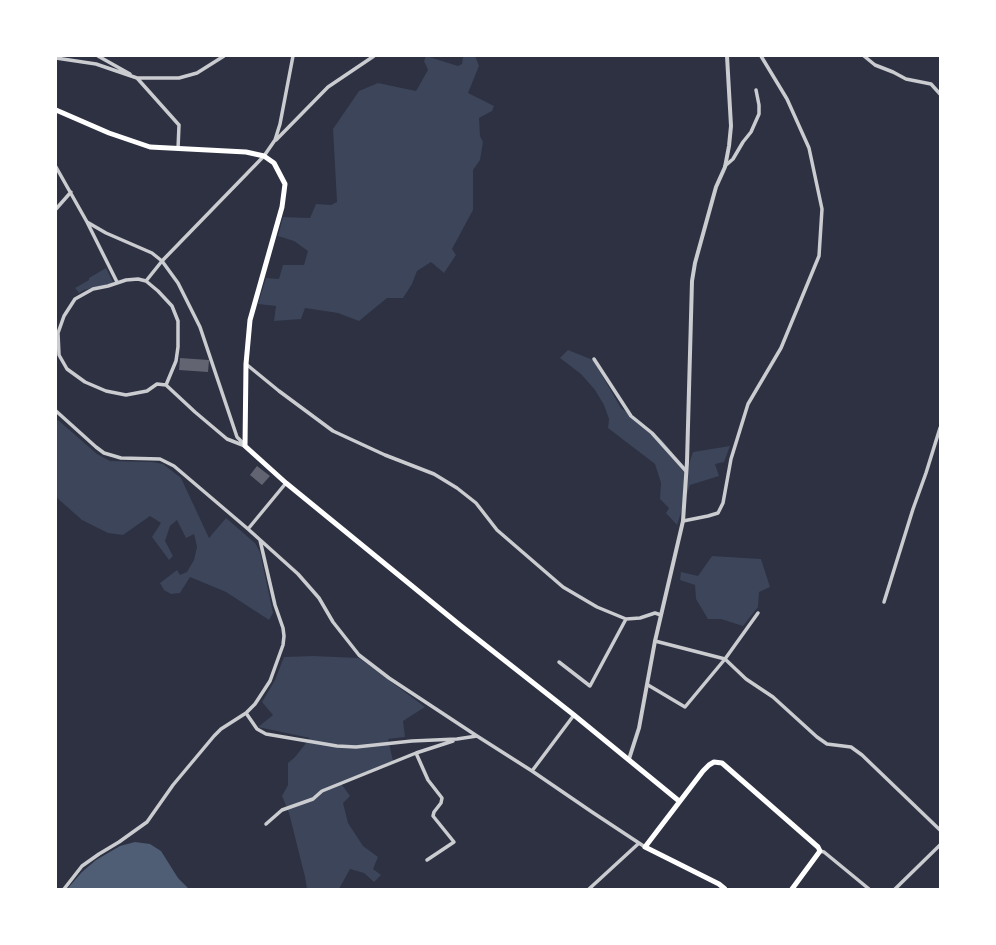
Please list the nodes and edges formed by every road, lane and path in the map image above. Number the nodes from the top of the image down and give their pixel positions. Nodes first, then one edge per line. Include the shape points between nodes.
1 (98, 56) edge
2 (224, 56) edge
3 (293, 56) edge
4 (374, 56) edge
5 (727, 56) edge
6 (761, 56) edge
7 (864, 56) edge
8 (56, 58) edge
9 (137, 78) junction
10 (756, 90) dead end
11 (940, 94) edge
12 (56, 110) edge
13 (275, 140) junction
14 (178, 149) junction
15 (264, 156) junction
16 (56, 167) edge
17 (725, 167) junction
18 (71, 192) junction
19 (56, 209) edge
20 (87, 222) junction
21 (162, 261) junction
22 (146, 281) junction
23 (117, 282) junction
24 (594, 359) dead end
25 (246, 364) junction
26 (166, 385) junction
27 (56, 411) edge
28 (940, 428) edge
29 (245, 446) junction
30 (686, 470) junction
31 (286, 483) junction
32 (683, 521) junction
33 (248, 529) junction
34 (260, 540) junction
35 (884, 602) dead end
36 (758, 613) dead end
37 (661, 614) junction
38 (626, 619) junction
39 (655, 641) junction
40 (725, 659) junction
41 (558, 662) dead end
42 (648, 685) junction
43 (246, 713) junction
44 (574, 715) junction
45 (477, 736) junction
46 (457, 739) junction
47 (416, 754) junction
48 (629, 759) junction
49 (532, 771) junction
50 (680, 801) junction
51 (266, 824) dead end
52 (940, 830) edge
53 (638, 844) junction
54 (940, 845) edge
55 (645, 848) junction
56 (820, 851) junction
57 (428, 860) dead end
58 (64, 889) edge
59 (589, 889) edge
60 (725, 889) edge
61 (792, 889) edge
62 (869, 889) edge
63 (895, 889) edge

1 - 9 street
2 - 9 street via 191,75 179,78
3 - 13 street
4 - 13 street via 328,87
5 - 17 street via 731,126
6 - 32 street via 787,99 809,148 822,210 819,256 781,348 748,404 731,459 723,503 718,513
7 - 11 street via 875,65 906,79 931,84
8 - 9 street via 96,64
9 - 14 street via 179,125
10 - 17 street via 759,114 751,132
12 - 14 main road via 150,148
13 - 15 street
14 - 15 main road via 246,152
15 - 21 street
15 - 25 main road via 274,163 285,184 282,207 250,320
16 - 18 street
17 - 30 street via 716,187 692,281
18 - 19 street
18 - 20 street
20 - 21 street via 152,253
20 - 23 street
21 - 22 street
21 - 29 street via 178,282 200,327 238,437
22 - 23 street via 132,279
22 - 26 street via 172,306 178,321 176,361
23 - 26 street via 93,289 75,299 64,316 58,334 58,355 67,369 85,382 106,391 126,395 147,391 156,384
24 - 30 street via 631,416 652,433
25 - 29 main road
25 - 38 street via 334,431 434,474 456,488 476,503 497,530 563,587 597,607
26 - 29 street via 227,439
27 - 33 street via 104,453 121,458 160,460 174,466
28 - 35 street
29 - 31 main road
30 - 32 street
31 - 33 street
31 - 44 main road
32 - 37 street
33 - 34 street
34 - 43 street via 283,628 283,645 270,681
34 - 45 street via 298,574 319,598 333,622 360,655 389,678
36 - 40 street
37 - 38 street
37 - 39 street
38 - 41 street via 590,686
39 - 40 street
39 - 42 street
40 - 42 street via 685,707
40 - 52 street via 746,679 773,697 817,737 827,744 851,747 862,755
42 - 48 street via 640,728
43 - 46 street via 256,729 266,734 337,746 356,747
43 - 58 street via 214,736 147,822 82,866
44 - 48 main road
44 - 49 street
45 - 46 street
45 - 49 street
46 - 47 street
47 - 51 street via 322,791 313,799 282,810
47 - 57 street via 428,780 442,798 432,816 454,842
48 - 50 main road
49 - 53 street
50 - 55 main road
50 - 56 main road via 709,765 714,762 722,763
53 - 55 street
53 - 59 street
54 - 63 street
55 - 60 main road
56 - 61 main road
56 - 62 street

